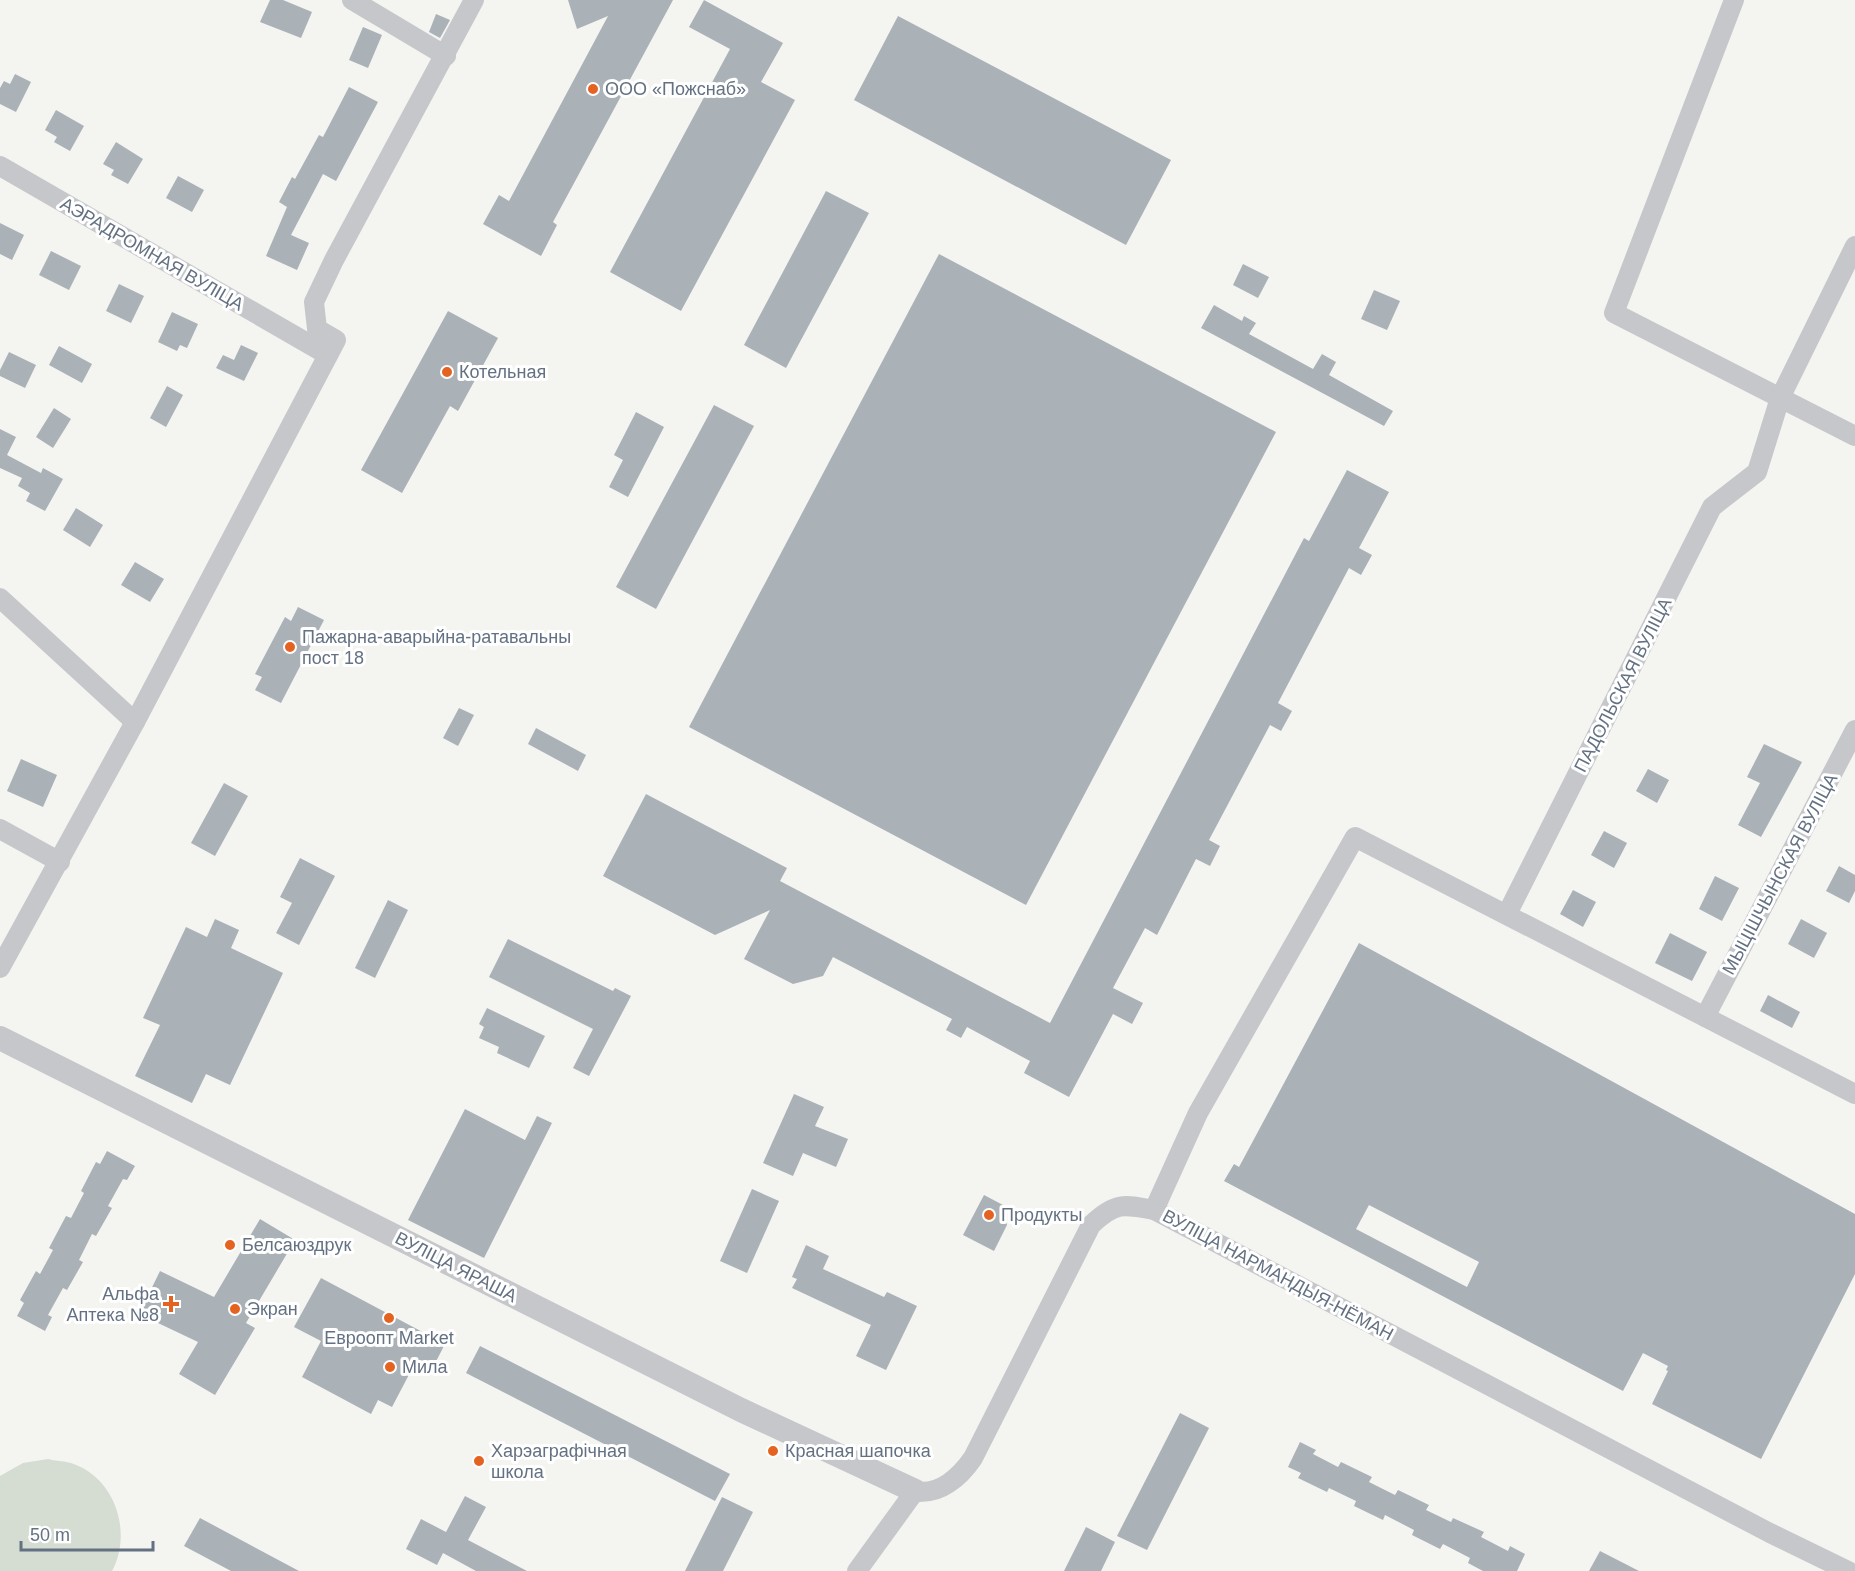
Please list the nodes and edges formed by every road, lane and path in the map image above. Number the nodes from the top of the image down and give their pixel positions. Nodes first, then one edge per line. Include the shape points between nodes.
1 (352, 0) edge
2 (474, 0) edge
3 (1734, 0) edge
4 (446, 56) junction
5 (0, 165) edge
6 (1855, 246) edge
7 (328, 355) junction
8 (1780, 398) junction
9 (1855, 436) edge
10 (0, 598) edge
11 (135, 722) junction
12 (1855, 730) edge
13 (0, 829) edge
14 (60, 862) junction
15 (1508, 914) junction
16 (0, 968) edge
17 (1705, 1017) junction
18 (0, 1038) edge
19 (1855, 1094) edge
20 (1154, 1210) junction
21 (915, 1491) junction
22 (857, 1571) edge
23 (1848, 1571) edge

1 - 4 street
2 - 4 street
3 - 8 street via 1614,314
4 - 7 street via 314,302 317,329 336,340
5 - 7 street, АЭРАДРОМНАЯ ВУЛІЦА
6 - 8 street
7 - 11 street
8 - 9 street
8 - 15 street, ПАДОЛЬСКАЯ ВУЛІЦА via 1757,472 1712,507
10 - 11 street
11 - 14 street
12 - 17 street, МЫЦІШЧЫНСКАЯ ВУЛІЦА
13 - 14 street
14 - 16 street
15 - 17 street
15 - 20 street via 1355,837 1198,1113
17 - 19 street
18 - 21 street, ВУЛІЦА ЯРАША via 741,1410
20 - 21 street, ВУЛІЦА НАРМАНДЫЯ-НЁМАН via 1124,1204 1104,1212 1091,1225 973,1458 961,1476 927,1494
20 - 23 street, ВУЛІЦА НАРМАНДЫЯ-НЁМАН
21 - 22 street

